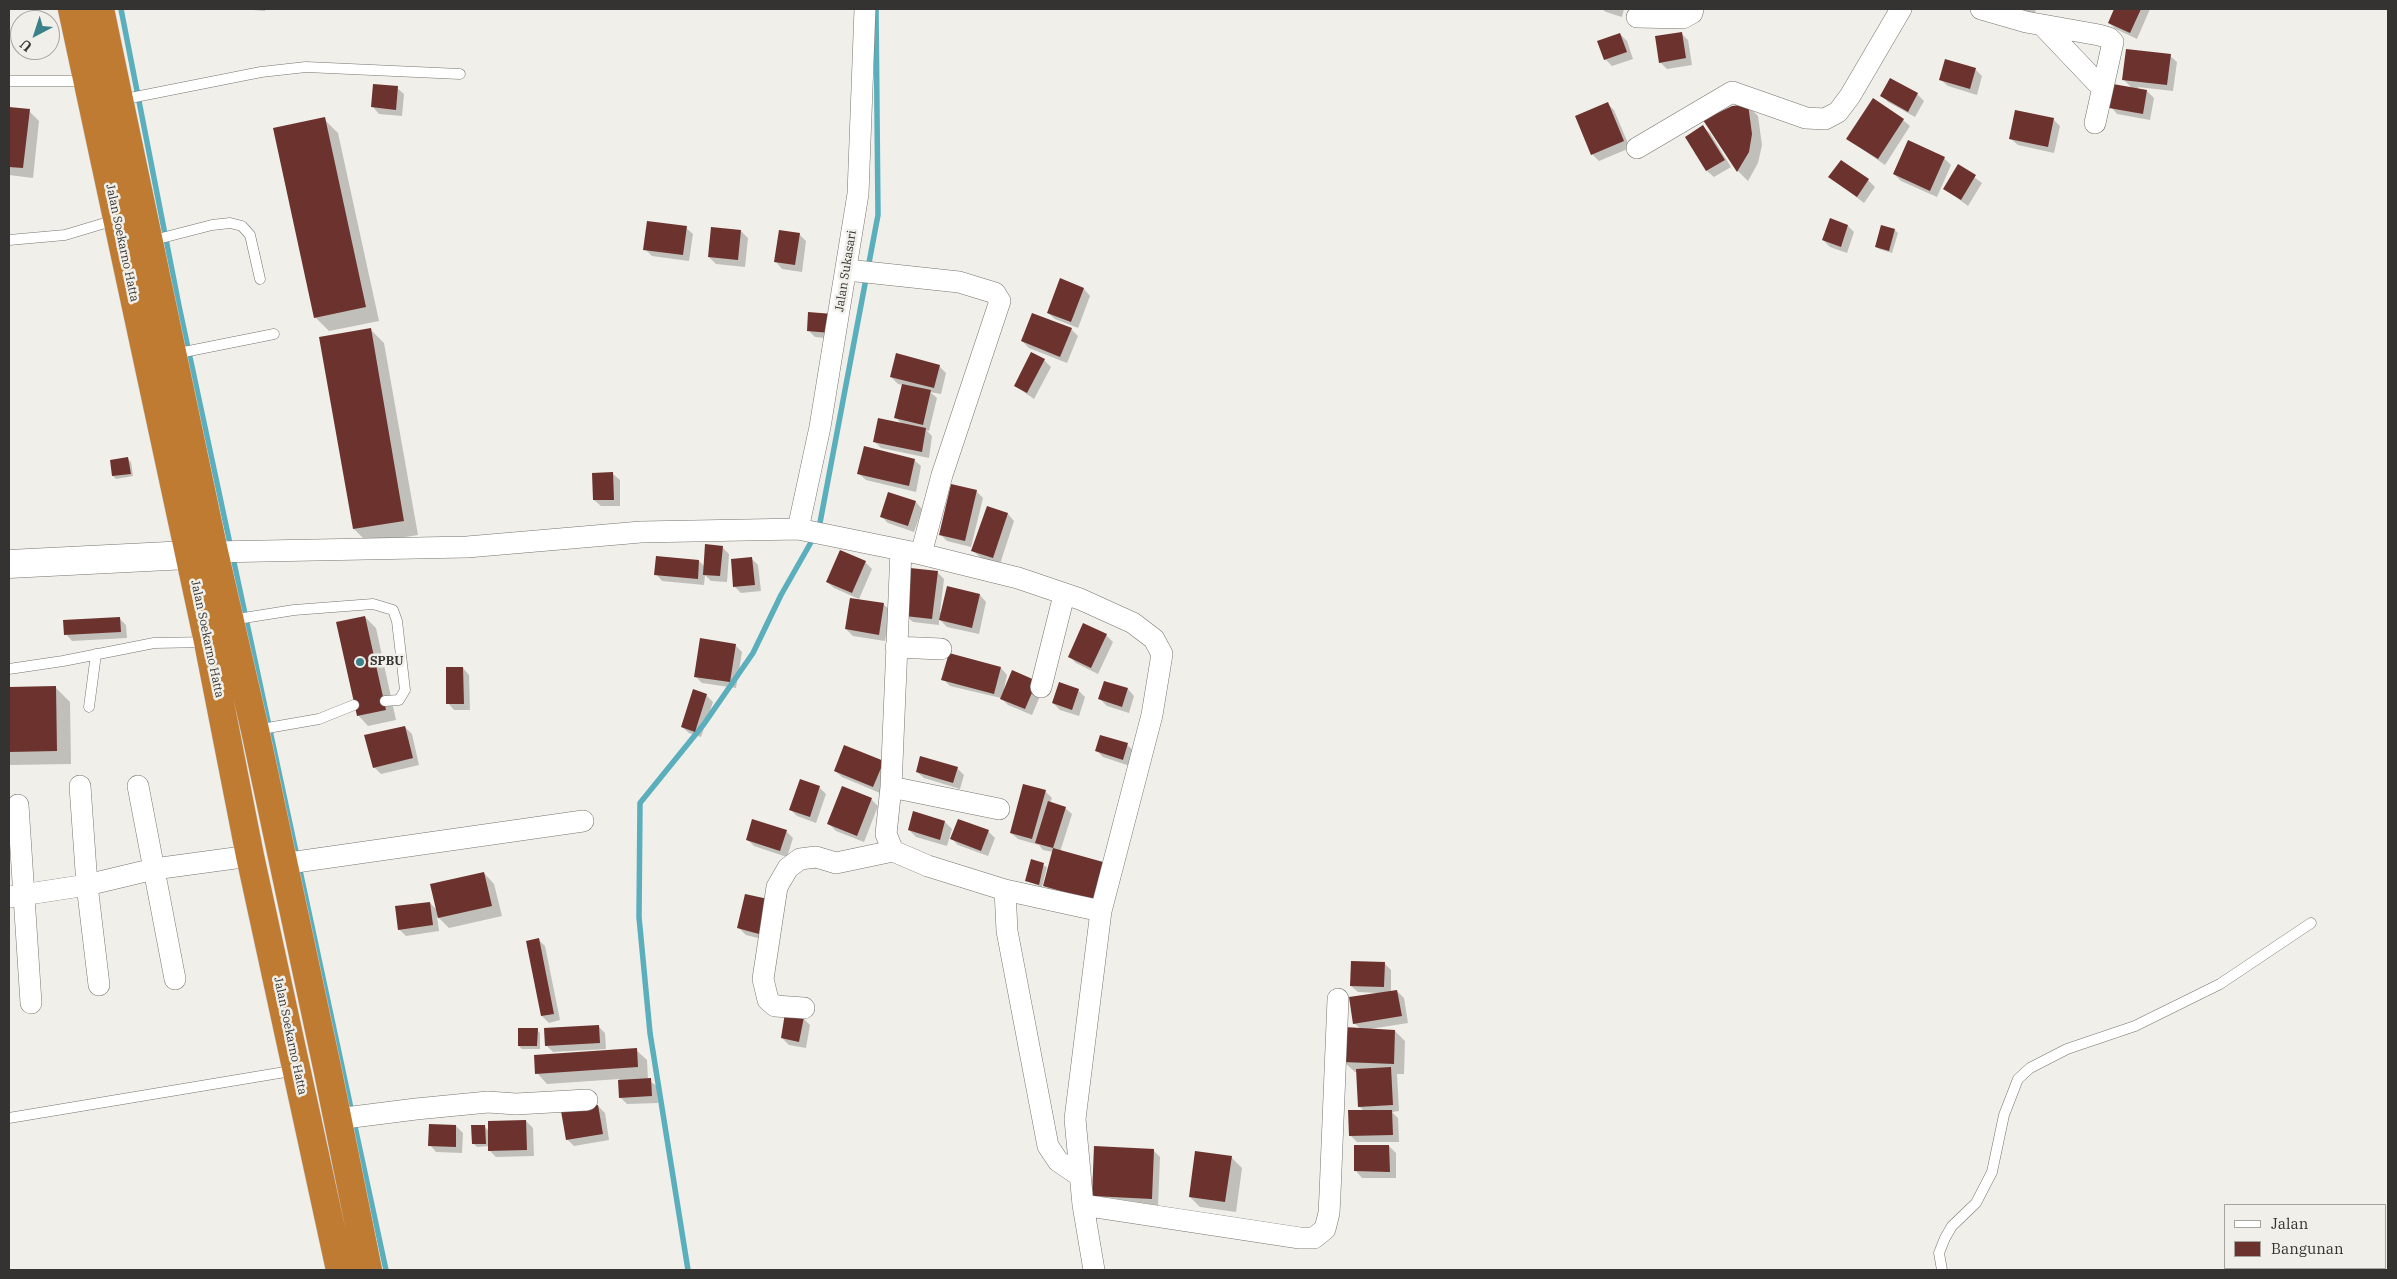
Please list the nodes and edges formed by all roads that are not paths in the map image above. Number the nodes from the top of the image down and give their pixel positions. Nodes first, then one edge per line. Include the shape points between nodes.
1 (72, 9) edge
2 (100, 9) edge
3 (865, 9) edge
4 (1692, 9) edge
5 (1901, 9) edge
6 (1981, 9) edge
7 (1636, 17) dead end
8 (2033, 18) edge
9 (460, 74) dead end
10 (9, 81) edge
11 (88, 81) junction
12 (2102, 88) junction
13 (125, 99) junction
14 (2095, 123) dead end
15 (1637, 148) dead end
16 (116, 220) junction
17 (9, 240) edge
18 (154, 240) junction
19 (852, 270) junction
20 (260, 279) dead end
21 (274, 334) dead end
22 (178, 353) junction
23 (803, 530) junction
24 (911, 552) junction
25 (209, 553) junction
26 (9, 564) edge
27 (1064, 595) junction
28 (230, 620) junction
29 (208, 642) junction
30 (896, 647) junction
31 (941, 649) dead end
32 (96, 654) junction
33 (9, 669) edge
34 (1041, 687) dead end
35 (385, 701) dead end
36 (354, 706) dead end
37 (89, 707) dead end
38 (255, 730) junction
39 (80, 786) dead end
40 (138, 786) dead end
41 (891, 787) junction
42 (18, 805) dead end
43 (999, 809) dead end
44 (583, 821) dead end
45 (893, 851) junction
46 (250, 856) junction
47 (287, 863) junction
48 (161, 869) junction
49 (87, 885) junction
50 (1005, 890) junction
51 (16, 896) edge
52 (1101, 911) junction
53 (2311, 923) dead end
54 (175, 978) dead end
55 (99, 985) dead end
56 (1338, 999) dead end
57 (31, 1003) dead end
58 (804, 1008) dead end
59 (298, 1070) junction
60 (587, 1100) dead end
61 (9, 1118) edge
62 (342, 1119) junction
63 (1080, 1176) junction
64 (1083, 1205) junction
65 (340, 1270) edge
66 (368, 1270) edge
67 (1094, 1270) edge
68 (1942, 1270) edge

1 - 11 highway, Jalan Soekarno Hatta
2 - 13 highway, Jalan Soekarno Hatta
3 - 19 street, Jalan Sukasari
4 - 7 street via 1692,13 1683,18
5 - 15 street via 1850,96 1838,112 1825,119 1806,118 1732,92
6 - 8 street
8 - 12 street
8 - 12 street via 2114,42
9 - 13 lane via 306,67 261,72
10 - 11 lane
11 - 16 highway, Jalan Soekarno Hatta
12 - 14 street
13 - 18 highway, Jalan Soekarno Hatta
16 - 17 lane via 65,235
16 - 25 highway, Jalan Soekarno Hatta
18 - 20 lane via 212,225 242,226 250,235
18 - 22 highway, Jalan Soekarno Hatta
19 - 23 street, Jalan Sukasari
19 - 24 street via 959,282 995,293 1000,301 942,475
21 - 22 lane
22 - 25 highway, Jalan Soekarno Hatta
23 - 24 street
23 - 25 street via 641,532 467,547
24 - 27 street via 1018,578
24 - 30 street
25 - 26 street
25 - 28 highway, Jalan Soekarno Hatta
25 - 29 highway, Jalan Soekarno Hatta
27 - 34 street
27 - 52 street via 1132,623 1154,639 1162,654 1152,715
28 - 35 lane via 294,610 373,604 393,610 405,690 399,700
28 - 38 highway, Jalan Soekarno Hatta
29 - 32 lane via 154,643
29 - 46 highway, Jalan Soekarno Hatta
30 - 31 street
30 - 41 street
32 - 33 lane
32 - 37 lane
36 - 38 lane via 319,719
38 - 47 highway, Jalan Soekarno Hatta
39 - 49 street
40 - 48 street
41 - 43 street
41 - 45 street via 886,834
42 - 51 street
44 - 47 street
45 - 50 street via 928,866
45 - 58 street via 836,863 816,857 800,859 782,876 774,903 763,979 768,1000 775,1006
46 - 48 street
46 - 59 highway, Jalan Soekarno Hatta
47 - 62 highway, Jalan Soekarno Hatta
48 - 49 street
48 - 54 street
49 - 51 street
49 - 55 street
50 - 52 street
50 - 63 street via 1007,931 1048,1146 1058,1162
51 - 57 street
52 - 63 street via 1075,1119
53 - 68 lane via 2220,984 2135,1026 2067,1049 2030,1068 2018,1079 2004,1115 1992,1172 1976,1203 1952,1226 1945,1238 1939,1253
56 - 64 street via 1329,1213 1325,1229 1314,1238
59 - 61 lane
59 - 65 highway, Jalan Soekarno Hatta
60 - 62 street via 516,1104 488,1102
62 - 66 highway, Jalan Soekarno Hatta
63 - 64 street
64 - 67 street

